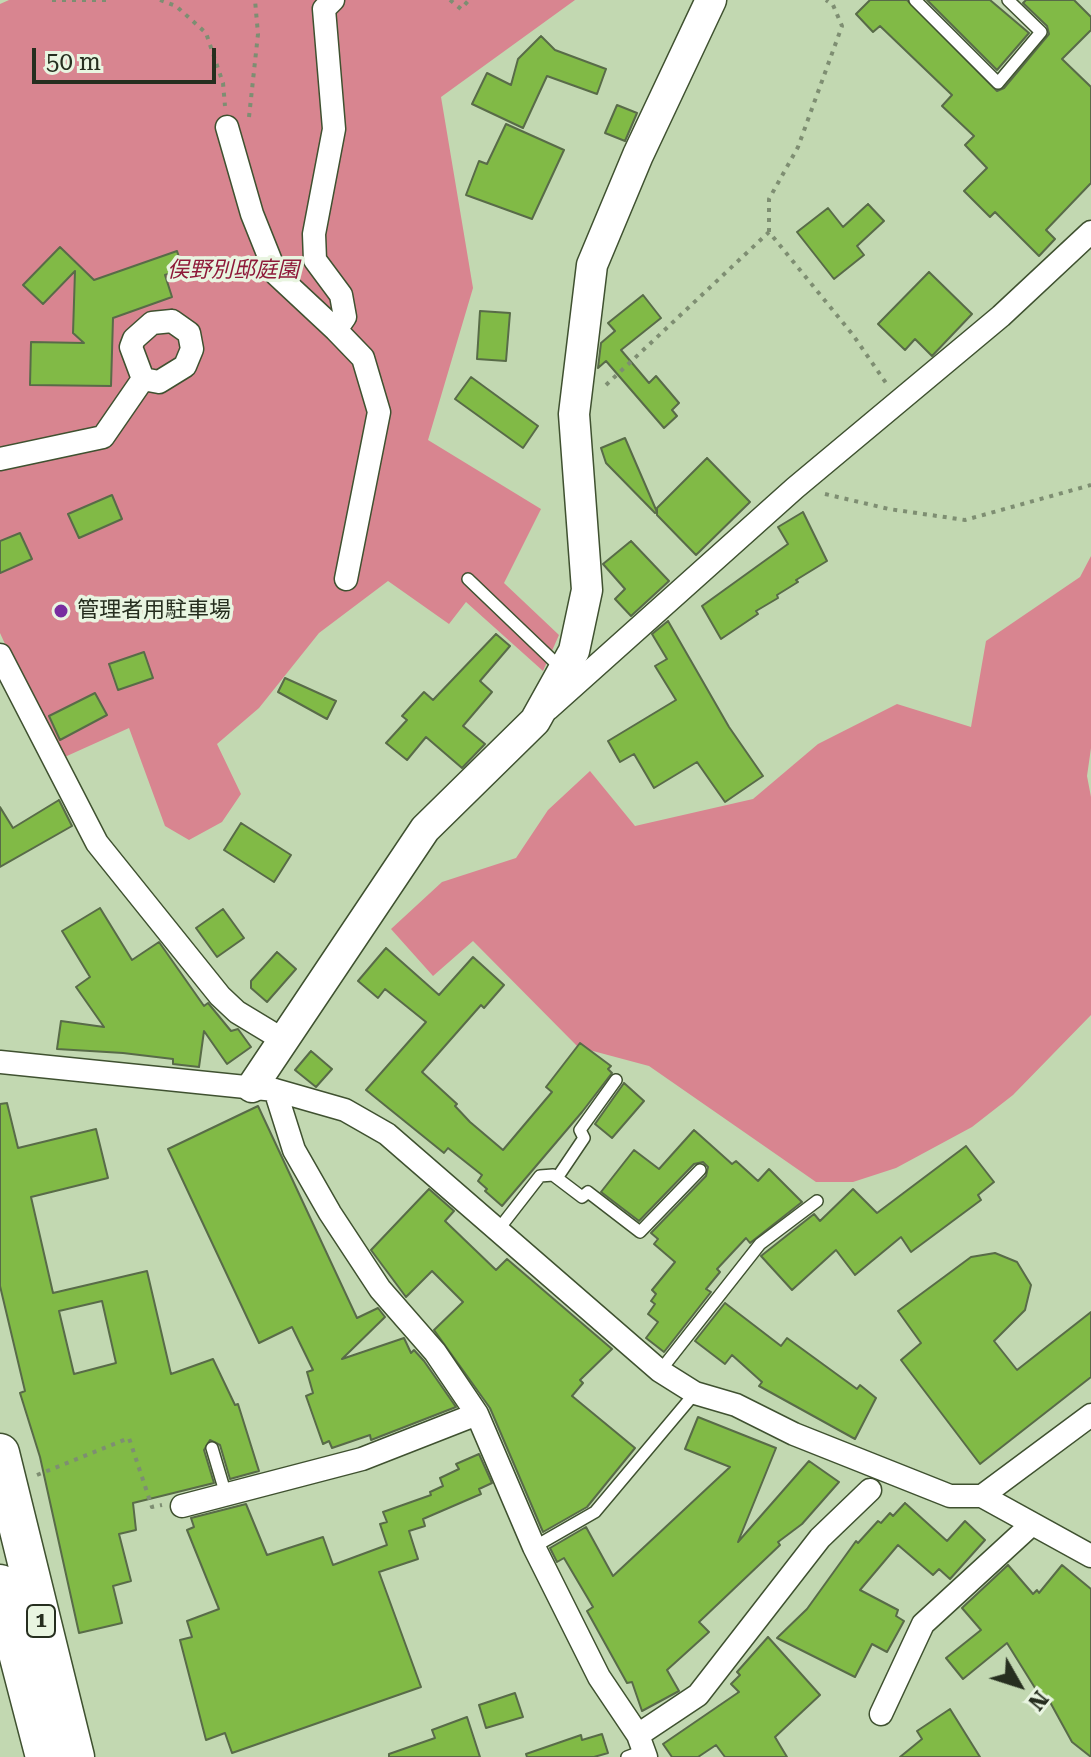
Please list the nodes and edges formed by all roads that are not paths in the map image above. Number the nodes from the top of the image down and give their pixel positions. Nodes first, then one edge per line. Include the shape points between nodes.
1 (333, 0) edge
2 (711, 0) edge
3 (915, 0) edge
4 (1008, 0) edge
5 (227, 127) road end
6 (1091, 232) edge
7 (336, 330) junction
8 (143, 379) dead end
9 (0, 459) edge
10 (346, 579) dead end
11 (468, 579) dead end
12 (0, 655) edge
13 (564, 670) junction
14 (535, 721) junction
15 (285, 1041) junction
16 (0, 1062) edge
17 (616, 1080) dead end
18 (264, 1088) junction
19 (700, 1170) dead end
20 (557, 1178) junction
21 (817, 1201) dead end
22 (498, 1230) junction
23 (660, 1371) junction
24 (695, 1393) junction
25 (477, 1414) junction
26 (1091, 1415) edge
27 (212, 1448) dead end
28 (8, 1470) edge
29 (870, 1490) dead end
30 (226, 1495) junction
31 (982, 1496) junction
32 (182, 1506) road end
33 (1032, 1524) junction
34 (534, 1547) junction
35 (1091, 1556) edge
36 (0, 1584) edge
37 (881, 1714) dead end
38 (638, 1750) edge
39 (45, 1757) edge
40 (75, 1757) edge

1 - 7 street via 324,9 334,129 314,234 315,260 341,295 345,317
2 - 13 street via 592,265 574,414 587,590 574,651
3 - 4 lane via 998,83 1041,32
5 - 7 street via 276,274
6 - 14 street
7 - 10 street via 363,358 379,412
8 - 9 street via 103,437
11 - 13 lane
12 - 15 street via 97,843 220,996
13 - 14 street
14 - 15 street via 425,829
15 - 18 street
16 - 18 street
17 - 20 lane via 580,1130 584,1138
18 - 22 street via 367,1120
18 - 25 street via 330,1213 380,1289 435,1352
19 - 20 lane via 640,1232 588,1192 582,1197
20 - 22 lane via 540,1176
21 - 23 lane via 760,1244
22 - 23 street
23 - 24 street
24 - 31 street via 736,1405 950,1496
24 - 34 lane via 595,1512
25 - 30 street via 362,1459
25 - 34 street
26 - 31 street
27 - 30 lane
28 - 40 highway, 1
29 - 38 street via 820,1538 698,1695
30 - 32 street
31 - 33 street
33 - 35 street
33 - 37 street via 923,1624
34 - 38 street
36 - 39 highway, 1

